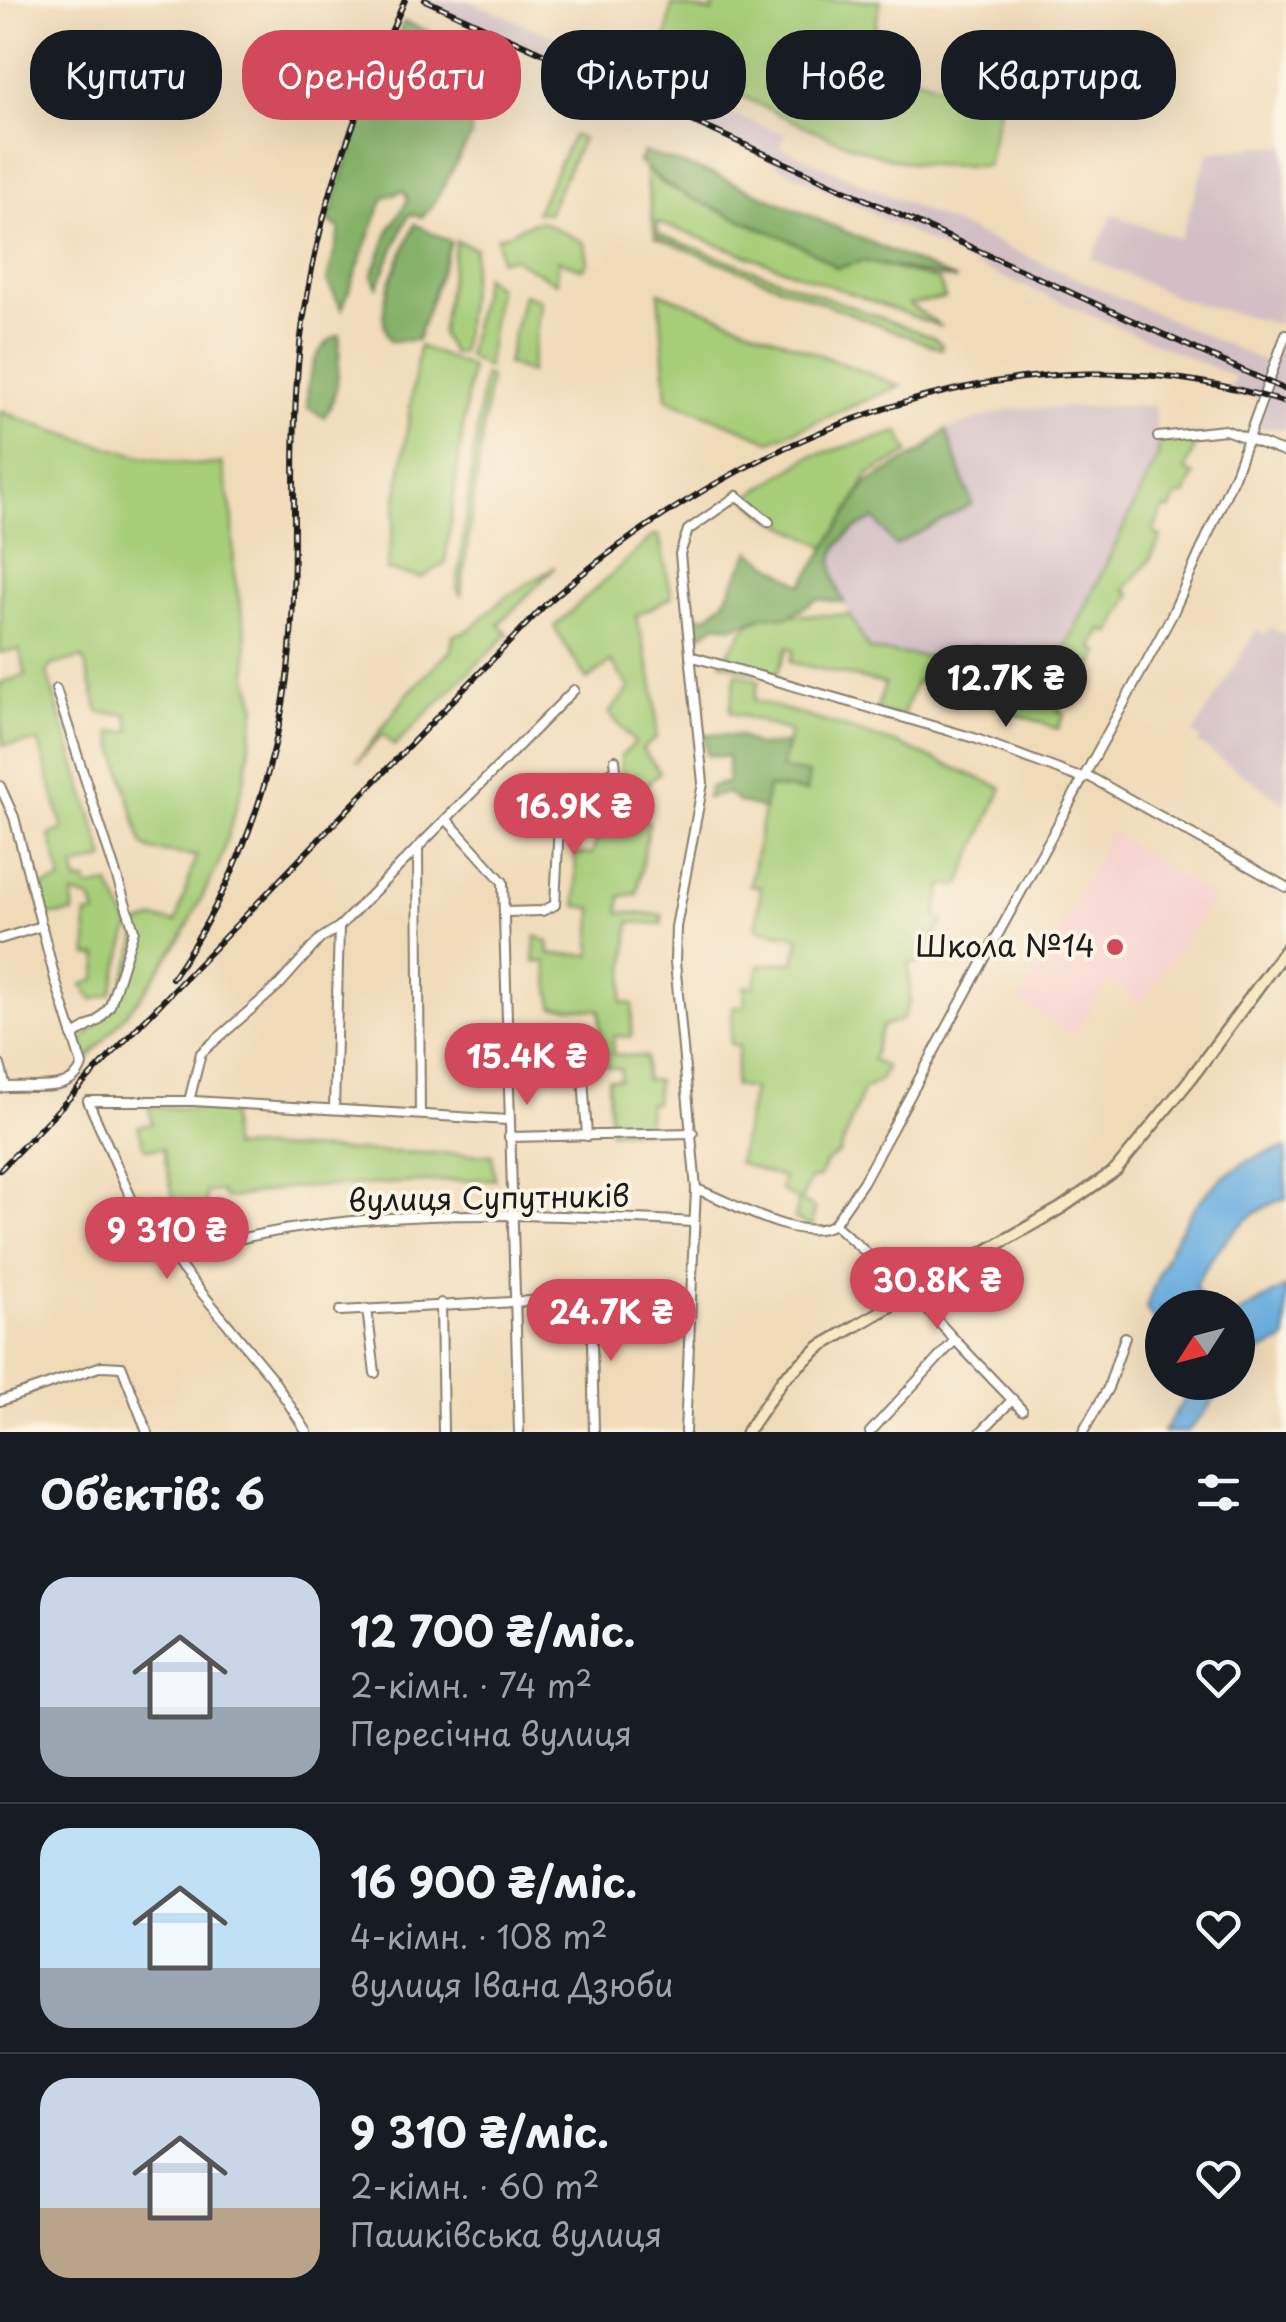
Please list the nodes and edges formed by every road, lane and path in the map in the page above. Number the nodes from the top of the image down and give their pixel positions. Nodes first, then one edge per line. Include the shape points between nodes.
1 (1286, 334) edge
2 (1246, 436) junction
3 (1158, 437) dead end
4 (1286, 453) edge
5 (769, 522) dead end
6 (690, 656) junction
7 (56, 688) dead end
8 (574, 690) dead end
9 (615, 760) dead end
10 (1083, 776) junction
11 (0, 786) edge
12 (447, 820) junction
13 (418, 849) junction
14 (1286, 887) edge
15 (504, 912) junction
16 (42, 926) junction
17 (339, 927) junction
18 (0, 939) edge
19 (1286, 949) edge
20 (507, 1032) junction
21 (72, 1036) junction
22 (0, 1065) edge
23 (3, 1088) edge
24 (189, 1100) junction
25 (334, 1109) junction
26 (420, 1114) junction
27 (508, 1120) junction
28 (693, 1133) junction
29 (587, 1136) junction
30 (509, 1137) junction
31 (696, 1188) junction
32 (514, 1218) junction
33 (692, 1222) junction
34 (834, 1224) junction
35 (171, 1258) junction
36 (912, 1294) junction
37 (516, 1299) junction
38 (441, 1303) junction
39 (367, 1309) junction
40 (340, 1311) dead end
41 (1125, 1337) dead end
42 (955, 1340) junction
43 (376, 1373) dead end
44 (1013, 1399) junction
45 (0, 1400) edge
46 (1022, 1410) dead end
47 (147, 1432) edge
48 (307, 1432) edge
49 (443, 1432) edge
50 (519, 1432) edge
51 (594, 1432) edge
52 (685, 1432) edge
53 (747, 1432) edge
54 (870, 1432) edge
55 (981, 1432) edge
56 (1083, 1432) edge

1 - 2 street
2 - 3 street via 1211,429
2 - 4 street
2 - 10 street via 1196,567
5 - 6 street via 737,496 688,530 680,591
6 - 10 street
6 - 28 street via 703,783 675,962
7 - 21 street via 134,930 110,1006
8 - 12 street
9 - 15 street via 616,770 598,779 559,823 554,905
10 - 14 street
10 - 34 street via 864,1182
11 - 16 street
12 - 13 street
12 - 15 street via 502,882
13 - 17 street
13 - 26 street
15 - 20 street
16 - 18 street
16 - 21 street
17 - 24 street via 201,1053
17 - 25 street
19 - 36 street via 1116,1170
20 - 27 street
20 - 29 street via 580,1032
21 - 23 street via 82,1065 72,1079 44,1088
22 - 23 street
24 - 25 street
24 - 35 street via 88,1101 140,1218
25 - 26 street
26 - 27 street
27 - 30 street
28 - 29 street
28 - 31 street
29 - 30 street
30 - 32 street
31 - 33 street
31 - 34 street via 797,1229
32 - 33 street, вулиця Супутників
32 - 35 street, вулиця Супутників via 355,1220 260,1233
32 - 37 street
33 - 52 street
34 - 36 street
35 - 48 street via 272,1378
36 - 42 street
36 - 53 street via 822,1346 783,1378
37 - 38 street
37 - 50 street
37 - 51 street via 590,1298
38 - 39 street
38 - 49 street
39 - 40 street
39 - 43 street
41 - 56 street via 1108,1388
42 - 44 street
42 - 54 street
44 - 46 street
44 - 55 street
45 - 47 street via 102,1366 122,1368

